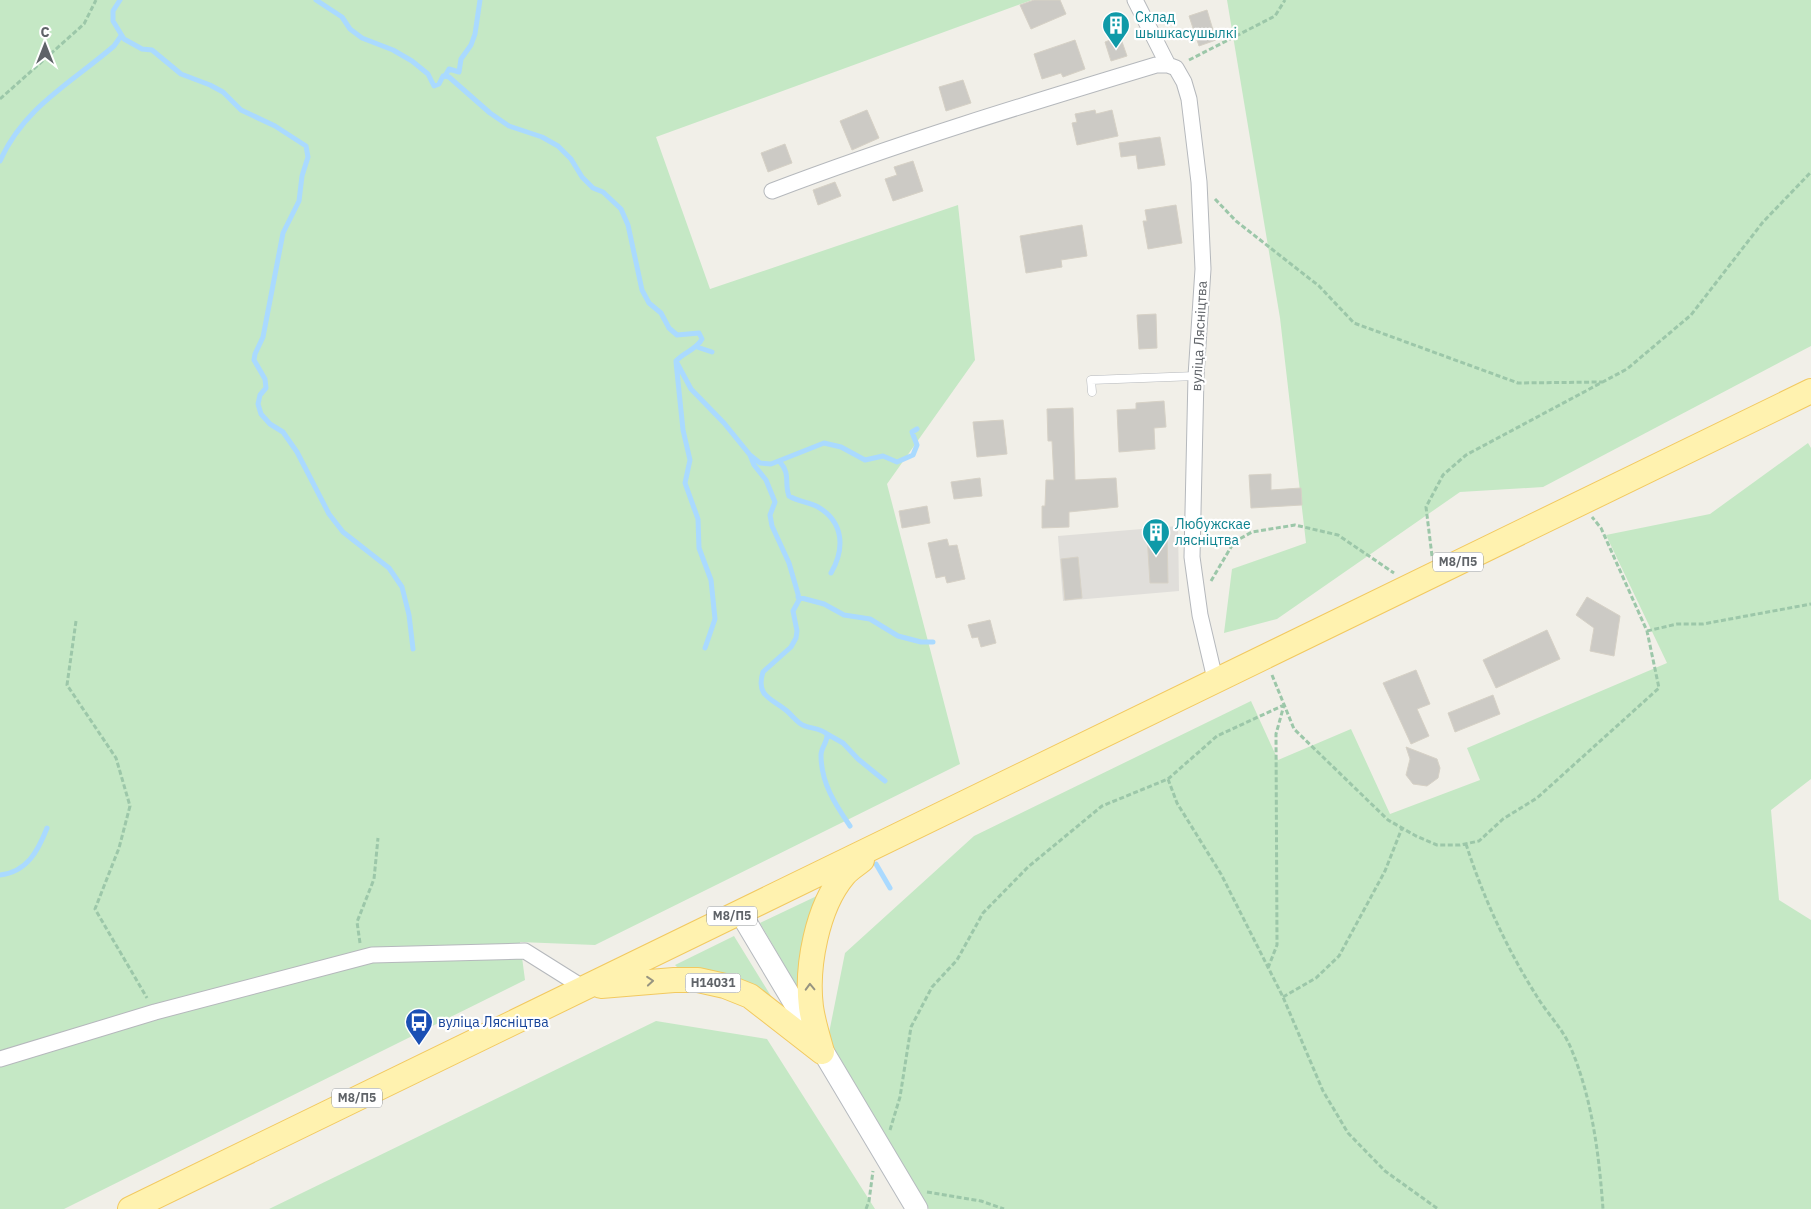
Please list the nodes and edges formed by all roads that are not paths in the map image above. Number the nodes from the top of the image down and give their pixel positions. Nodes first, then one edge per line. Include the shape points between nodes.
1 (1135, 0) edge
2 (1172, 66) junction
3 (772, 191) dead end
4 (1196, 376) junction
5 (1811, 391) edge
6 (1092, 392) dead end
7 (1215, 679) junction
8 (880, 844) junction
9 (740, 912) junction
10 (584, 988) junction
11 (822, 1052) junction
12 (0, 1059) edge
13 (130, 1209) edge
14 (917, 1209) edge

1 - 2 street, вуліца Лясніцтва
2 - 3 street via 1156,65 986,116
2 - 4 street, вуліца Лясніцтва via 1184,82 1189,99 1199,182 1203,269
4 - 6 lane via 1091,380
4 - 7 street, вуліца Лясніцтва via 1194,575
5 - 7 main road, М8/П5
7 - 8 main road, М8/П5
8 - 9 main road, М8/П5
11 -> 8 main road, Н14031 via 811,1008 810,980 816,938 830,899 844,875
9 - 10 main road, М8/П5
9 - 11 street, Н14031
10 -> 11 main road, Н14031 via 674,980 698,980 725,986 750,996
10 - 12 street via 525,951 372,955 155,1012
10 - 13 main road, М8/П5
11 - 14 street, Н14031

